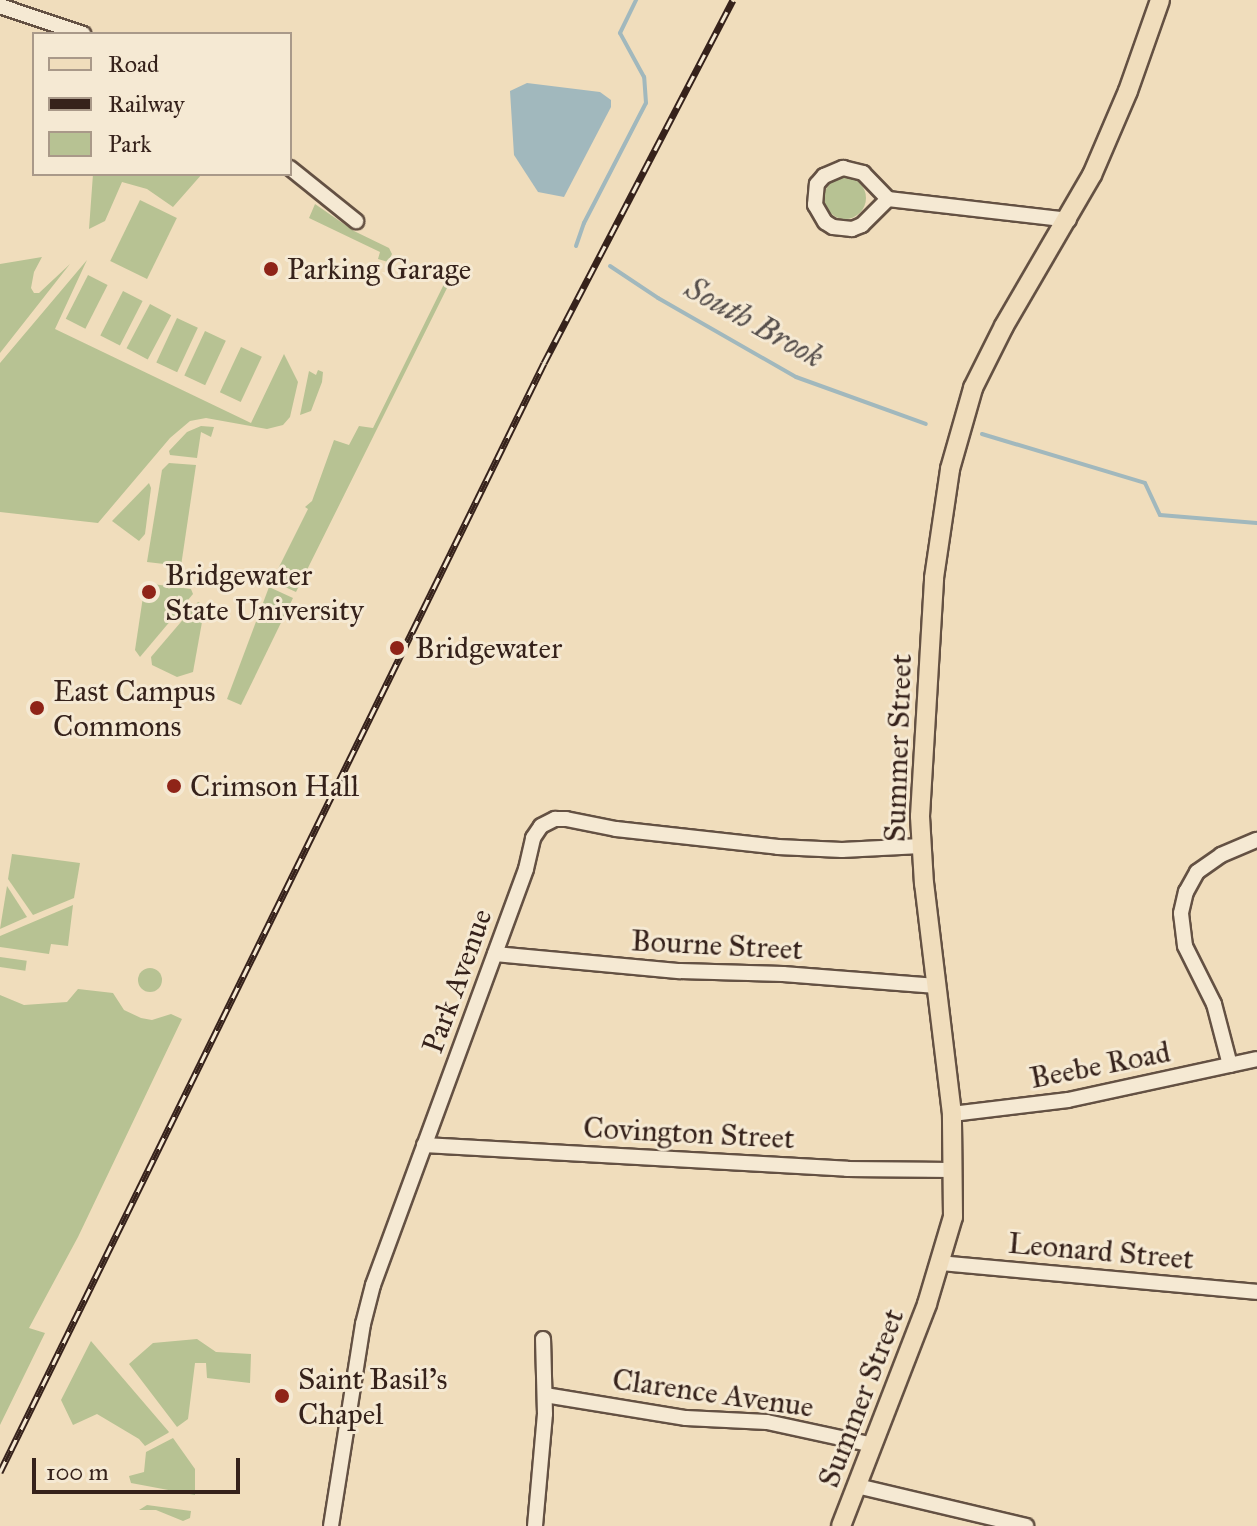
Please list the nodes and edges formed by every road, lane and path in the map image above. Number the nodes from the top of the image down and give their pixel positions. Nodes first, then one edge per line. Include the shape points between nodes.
1 (1160, 0) edge
2 (0, 6) edge
3 (77, 32) edge
4 (292, 170) edge
5 (888, 199) junction
6 (1069, 220) junction
7 (356, 221) dead end
8 (1257, 840) edge
9 (921, 846) junction
10 (495, 954) junction
11 (937, 986) junction
12 (1257, 1059) edge
13 (1230, 1065) junction
14 (952, 1114) junction
15 (424, 1145) junction
16 (952, 1170) junction
17 (940, 1263) junction
18 (1257, 1292) edge
19 (543, 1339) dead end
20 (545, 1395) junction
21 (873, 1445) junction
22 (857, 1486) junction
23 (331, 1526) edge
24 (535, 1526) edge
25 (841, 1526) edge
26 (1026, 1526) edge

1 - 6 main road, Summer Street via 1111,134
2 - 3 street
4 - 7 street
5 - 5 street via 863,173 843,168 824,176 814,194 818,214 843,230 862,225
5 - 6 street
6 - 9 main road, Summer Street via 992,348 957,439 934,578
8 - 13 street via 1197,872 1181,913 1185,946 1214,1004
9 - 10 street, Park Avenue via 810,849 555,819 533,838
9 - 11 main road, Summer Street
10 - 11 street, Bourne Street
10 - 15 street, Park Avenue
11 - 14 main road, Summer Street
12 - 13 street, Beebe Road
13 - 14 street, Beebe Road via 1068,1100
14 - 16 main road, Summer Street
15 - 16 street, Covington Street
15 - 23 street, Park Avenue via 368,1303
16 - 17 main road, Summer Street via 953,1217
17 - 18 street, Leonard Street
17 - 21 main road, Summer Street
19 - 20 street
20 - 21 street, Clarence Avenue via 699,1420 767,1422
20 - 24 street
21 - 22 main road, Summer Street
22 - 25 main road, Summer Street
22 - 26 street

